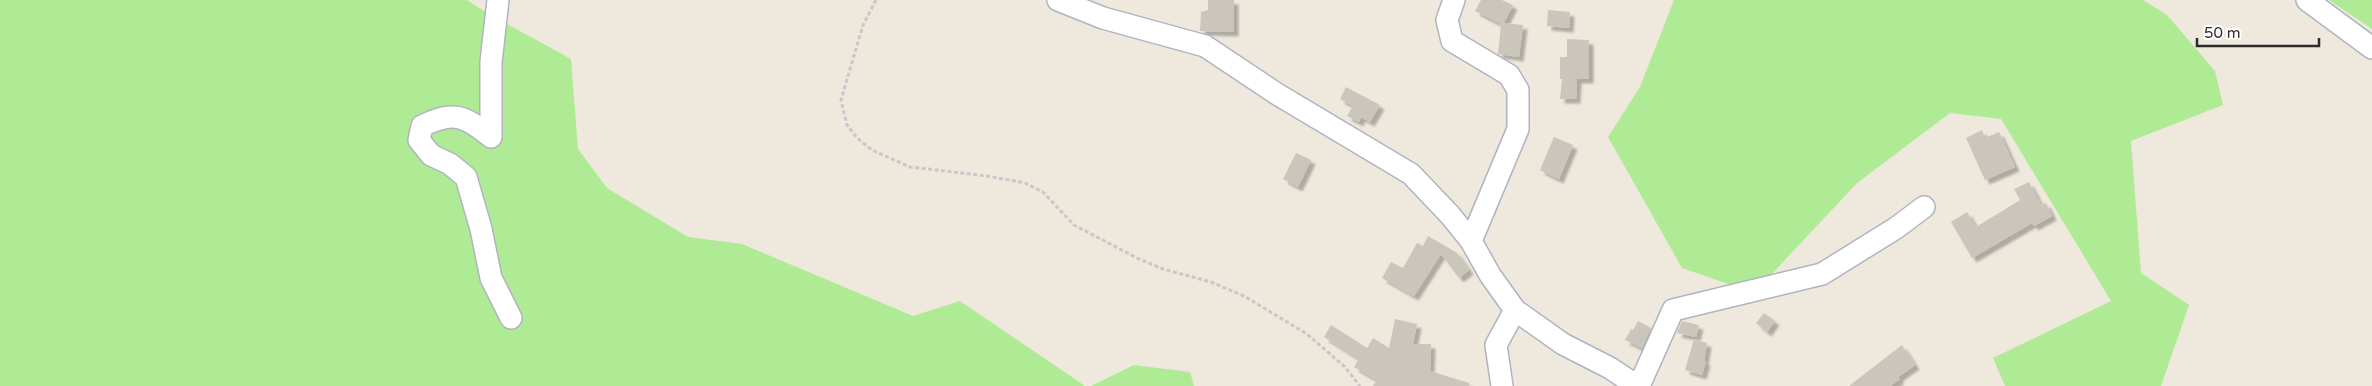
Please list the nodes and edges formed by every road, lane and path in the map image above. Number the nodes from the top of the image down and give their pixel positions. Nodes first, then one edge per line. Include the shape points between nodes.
1 (498, 0) edge
2 (876, 0) edge
3 (1058, 0) edge
4 (1454, 0) edge
5 (2307, 0) edge
6 (2372, 48) edge
7 (1924, 207) dead end
8 (1471, 241) junction
9 (1515, 310) junction
10 (511, 318) dead end
11 (1360, 386) edge
12 (1502, 386) edge
13 (1638, 386) edge

1 - 10 street via 491,62 491,137 466,118 438,118 422,126 419,140 431,155 466,177 491,278
2 - 11 path via 862,25 841,100 847,125 872,150 910,167 1025,182 1043,192 1074,225 1163,269 1211,282 1244,296 1307,334 1344,366
3 - 8 street via 1103,18 1204,46 1411,174
4 - 8 street via 1447,20 1452,40 1509,75 1518,90 1518,129
5 - 6 street
7 - 13 street via 1822,274 1673,310
8 - 9 street
9 - 12 street via 1496,345
9 - 13 street via 1563,344

